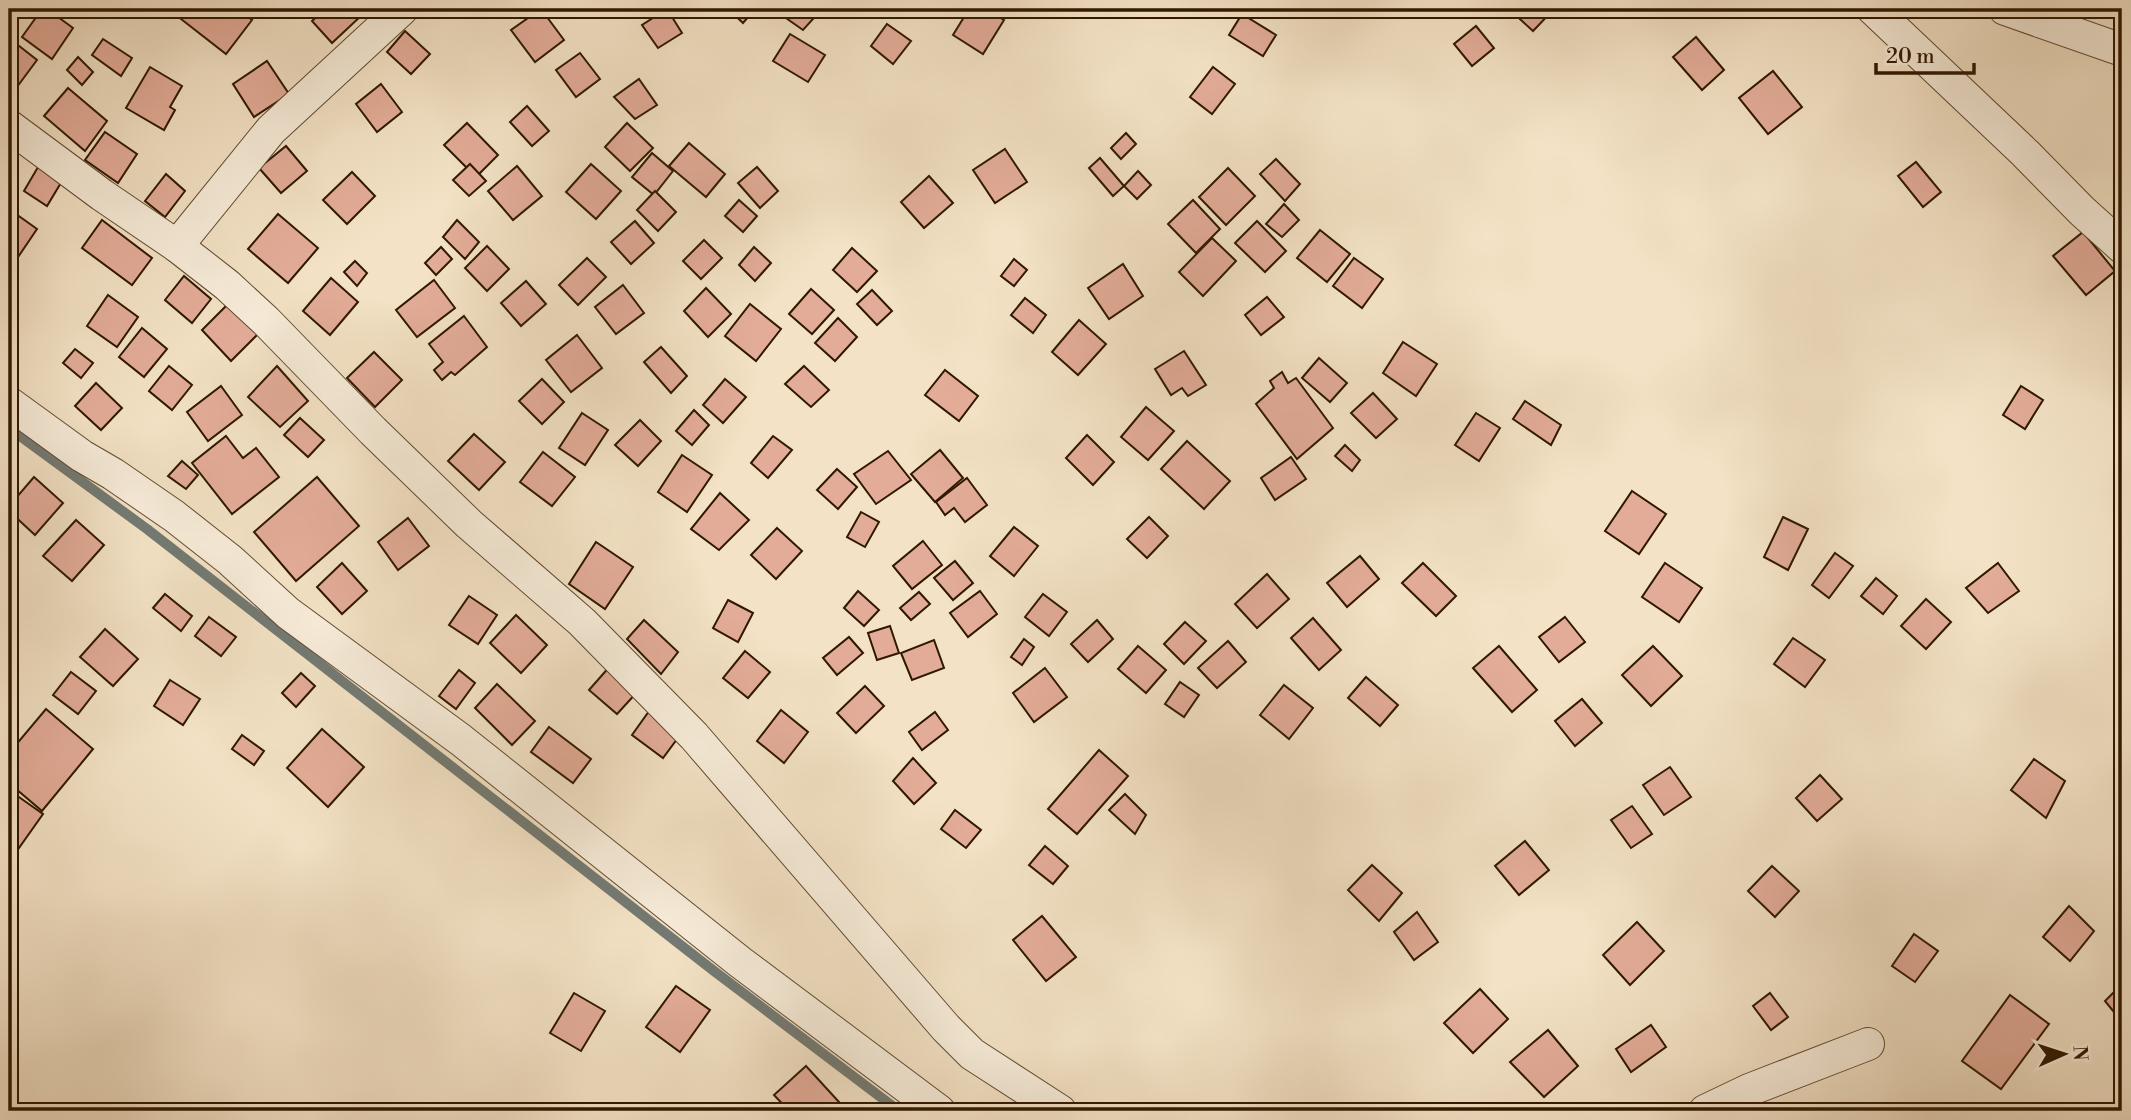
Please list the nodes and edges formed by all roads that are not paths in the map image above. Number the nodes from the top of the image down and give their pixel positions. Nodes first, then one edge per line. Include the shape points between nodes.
1 (402, 9) edge
2 (1873, 9) edge
3 (2006, 9) edge
4 (2122, 50) edge
5 (9, 126) edge
6 (177, 246) junction
7 (2122, 247) edge
8 (9, 403) edge
9 (1868, 1044) dead end
10 (939, 1111) edge
11 (1060, 1111) edge
12 (1705, 1111) edge

1 - 6 street via 271,130
2 - 7 street
3 - 4 street
5 - 6 street
6 - 11 street via 266,321 373,432 582,622 676,717 972,1054
8 - 10 street via 174,516 288,613 461,740 740,962
9 - 12 street

